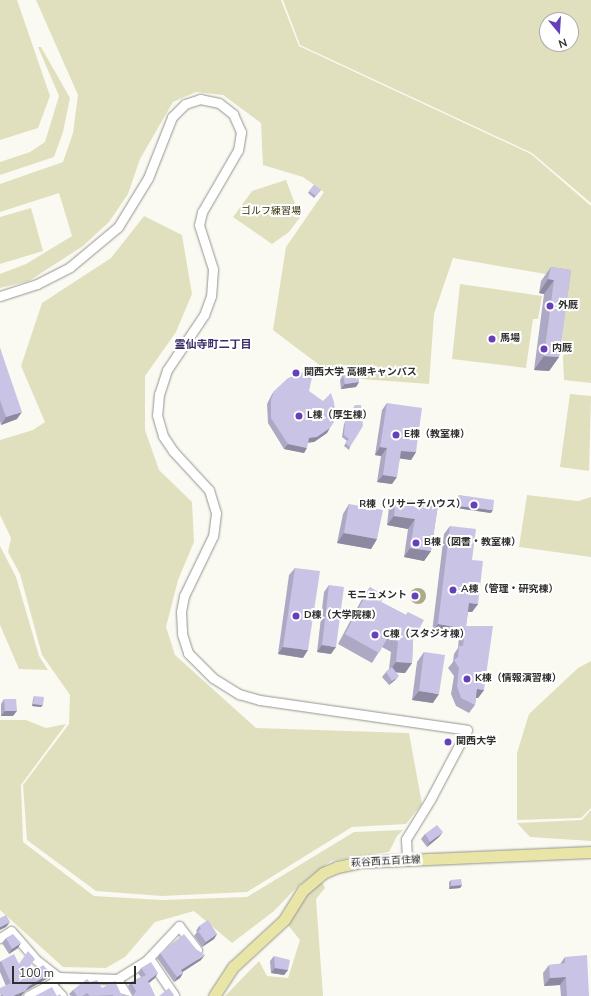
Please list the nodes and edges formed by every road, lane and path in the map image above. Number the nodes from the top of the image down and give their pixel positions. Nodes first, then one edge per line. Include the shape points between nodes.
1 (0, 296) edge
2 (591, 852) edge
3 (407, 861) junction
4 (0, 938) edge
5 (197, 950) edge
6 (149, 958) junction
7 (58, 977) junction
8 (117, 979) junction
9 (51, 984) junction
10 (174, 995) edge
11 (28, 996) edge
12 (62, 996) edge
13 (127, 996) edge
14 (214, 996) edge

1 - 3 street via 37,284 70,267 118,227 148,178 172,117 185,104 200,99 219,103 233,114 241,132 238,150 202,212 199,225 213,269 211,296 204,315 167,370 158,394 156,415 163,436 208,490 216,514 213,536 184,596 181,612 182,634 188,653 213,678 239,694 260,700 467,730 406,839
2 - 3 main road, 萩谷西五百住線
3 - 14 main road, 萩谷西五百住線 via 349,864 323,873 303,890 284,920 262,943 233,967
4 - 7 street via 11,931 35,959
5 - 6 street via 178,926
6 - 8 street
6 - 10 street
7 - 8 street
7 - 9 street
8 - 13 street
9 - 11 street
9 - 12 street

